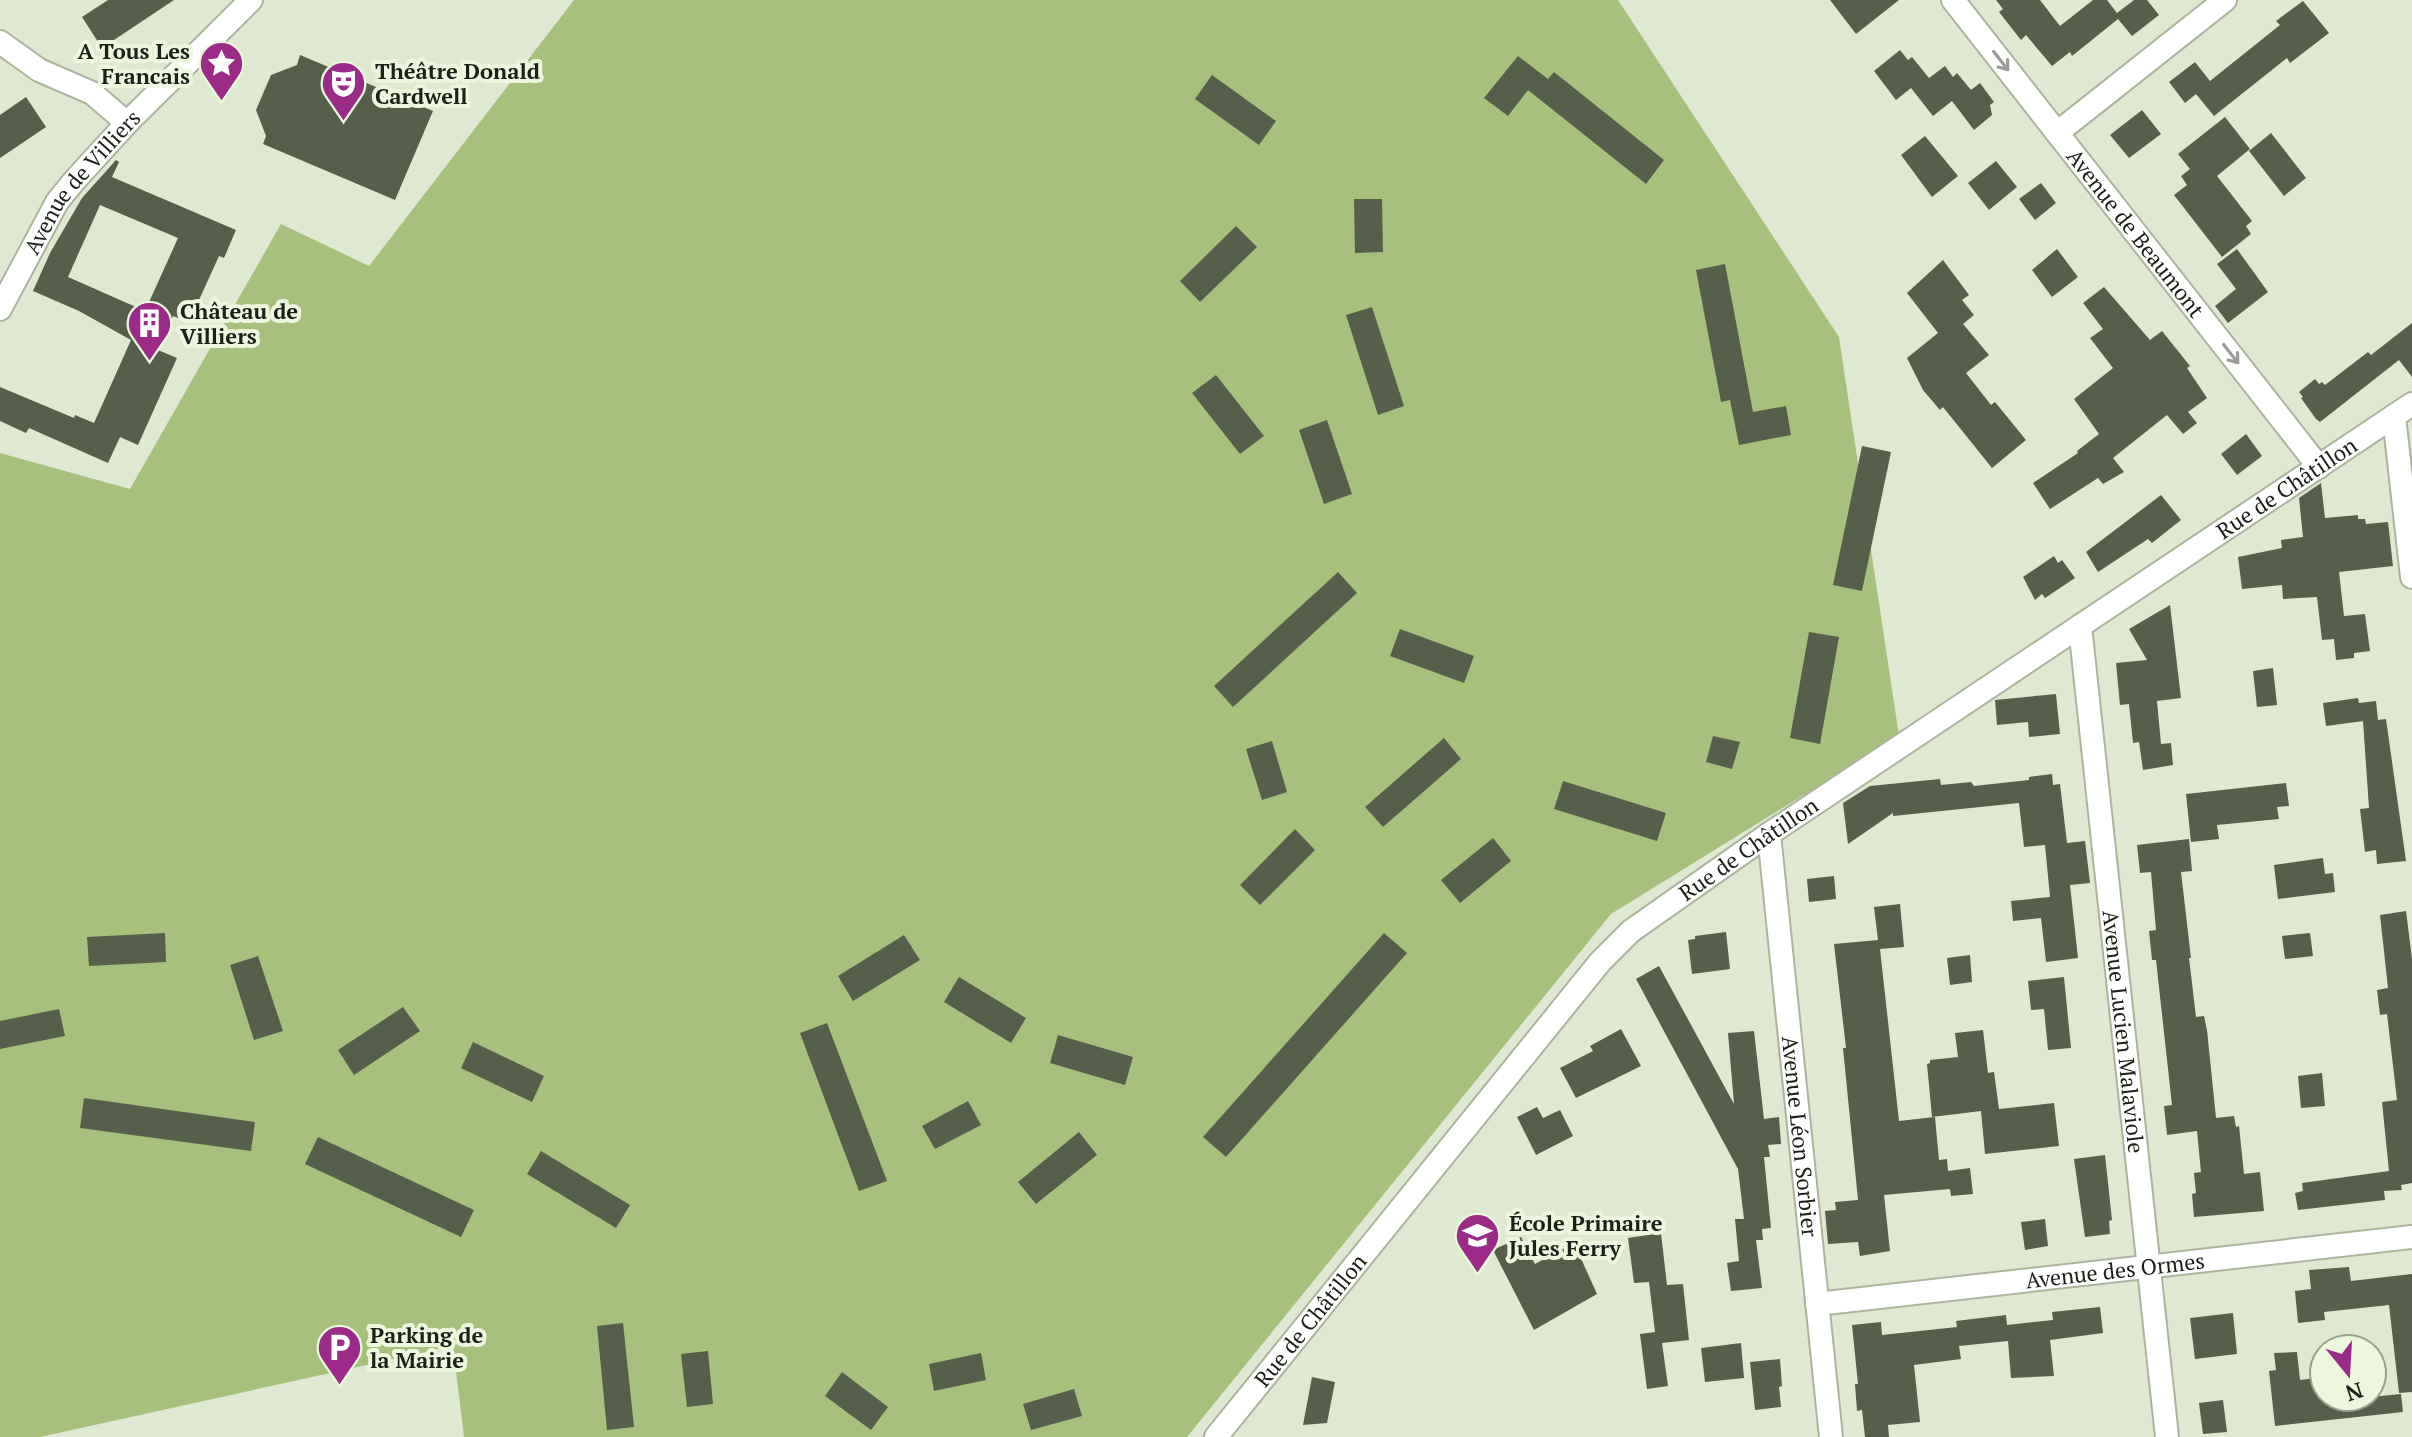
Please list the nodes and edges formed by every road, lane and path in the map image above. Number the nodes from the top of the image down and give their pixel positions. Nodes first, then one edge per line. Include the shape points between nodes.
1 (251, 0) edge
2 (1953, 0) edge
3 (2225, 0) edge
4 (0, 42) edge
5 (127, 123) junction
6 (2057, 133) junction
7 (0, 309) edge
8 (2403, 410) edge
9 (2319, 467) junction
10 (2412, 577) edge
11 (2080, 626) junction
12 (1769, 834) junction
13 (2412, 1237) edge
14 (2149, 1267) junction
15 (1817, 1304) junction
16 (1216, 1437) edge
17 (1831, 1437) edge
18 (2167, 1437) edge

1 - 5 street, Avenue de Villiers
2 -> 6 street, Avenue de Beaumont
3 - 6 street
4 - 5 street via 39,70 92,93
5 - 7 street, Avenue de Villiers via 57,202
6 -> 9 street, Avenue de Beaumont
8 - 9 street, Rue de Châtillon
8 - 10 street
9 - 11 street, Rue de Châtillon
11 - 12 street, Rue de Châtillon
11 - 14 street, Avenue Lucien Malaviole
12 - 15 street, Avenue Léon Sorbier
12 - 16 street, Rue de Châtillon via 1631,931 1600,962
13 - 14 street, Avenue des Ormes
14 - 15 street, Avenue des Ormes
14 - 18 street, Avenue Lucien Malaviole
15 - 17 street, Avenue Léon Sorbier

